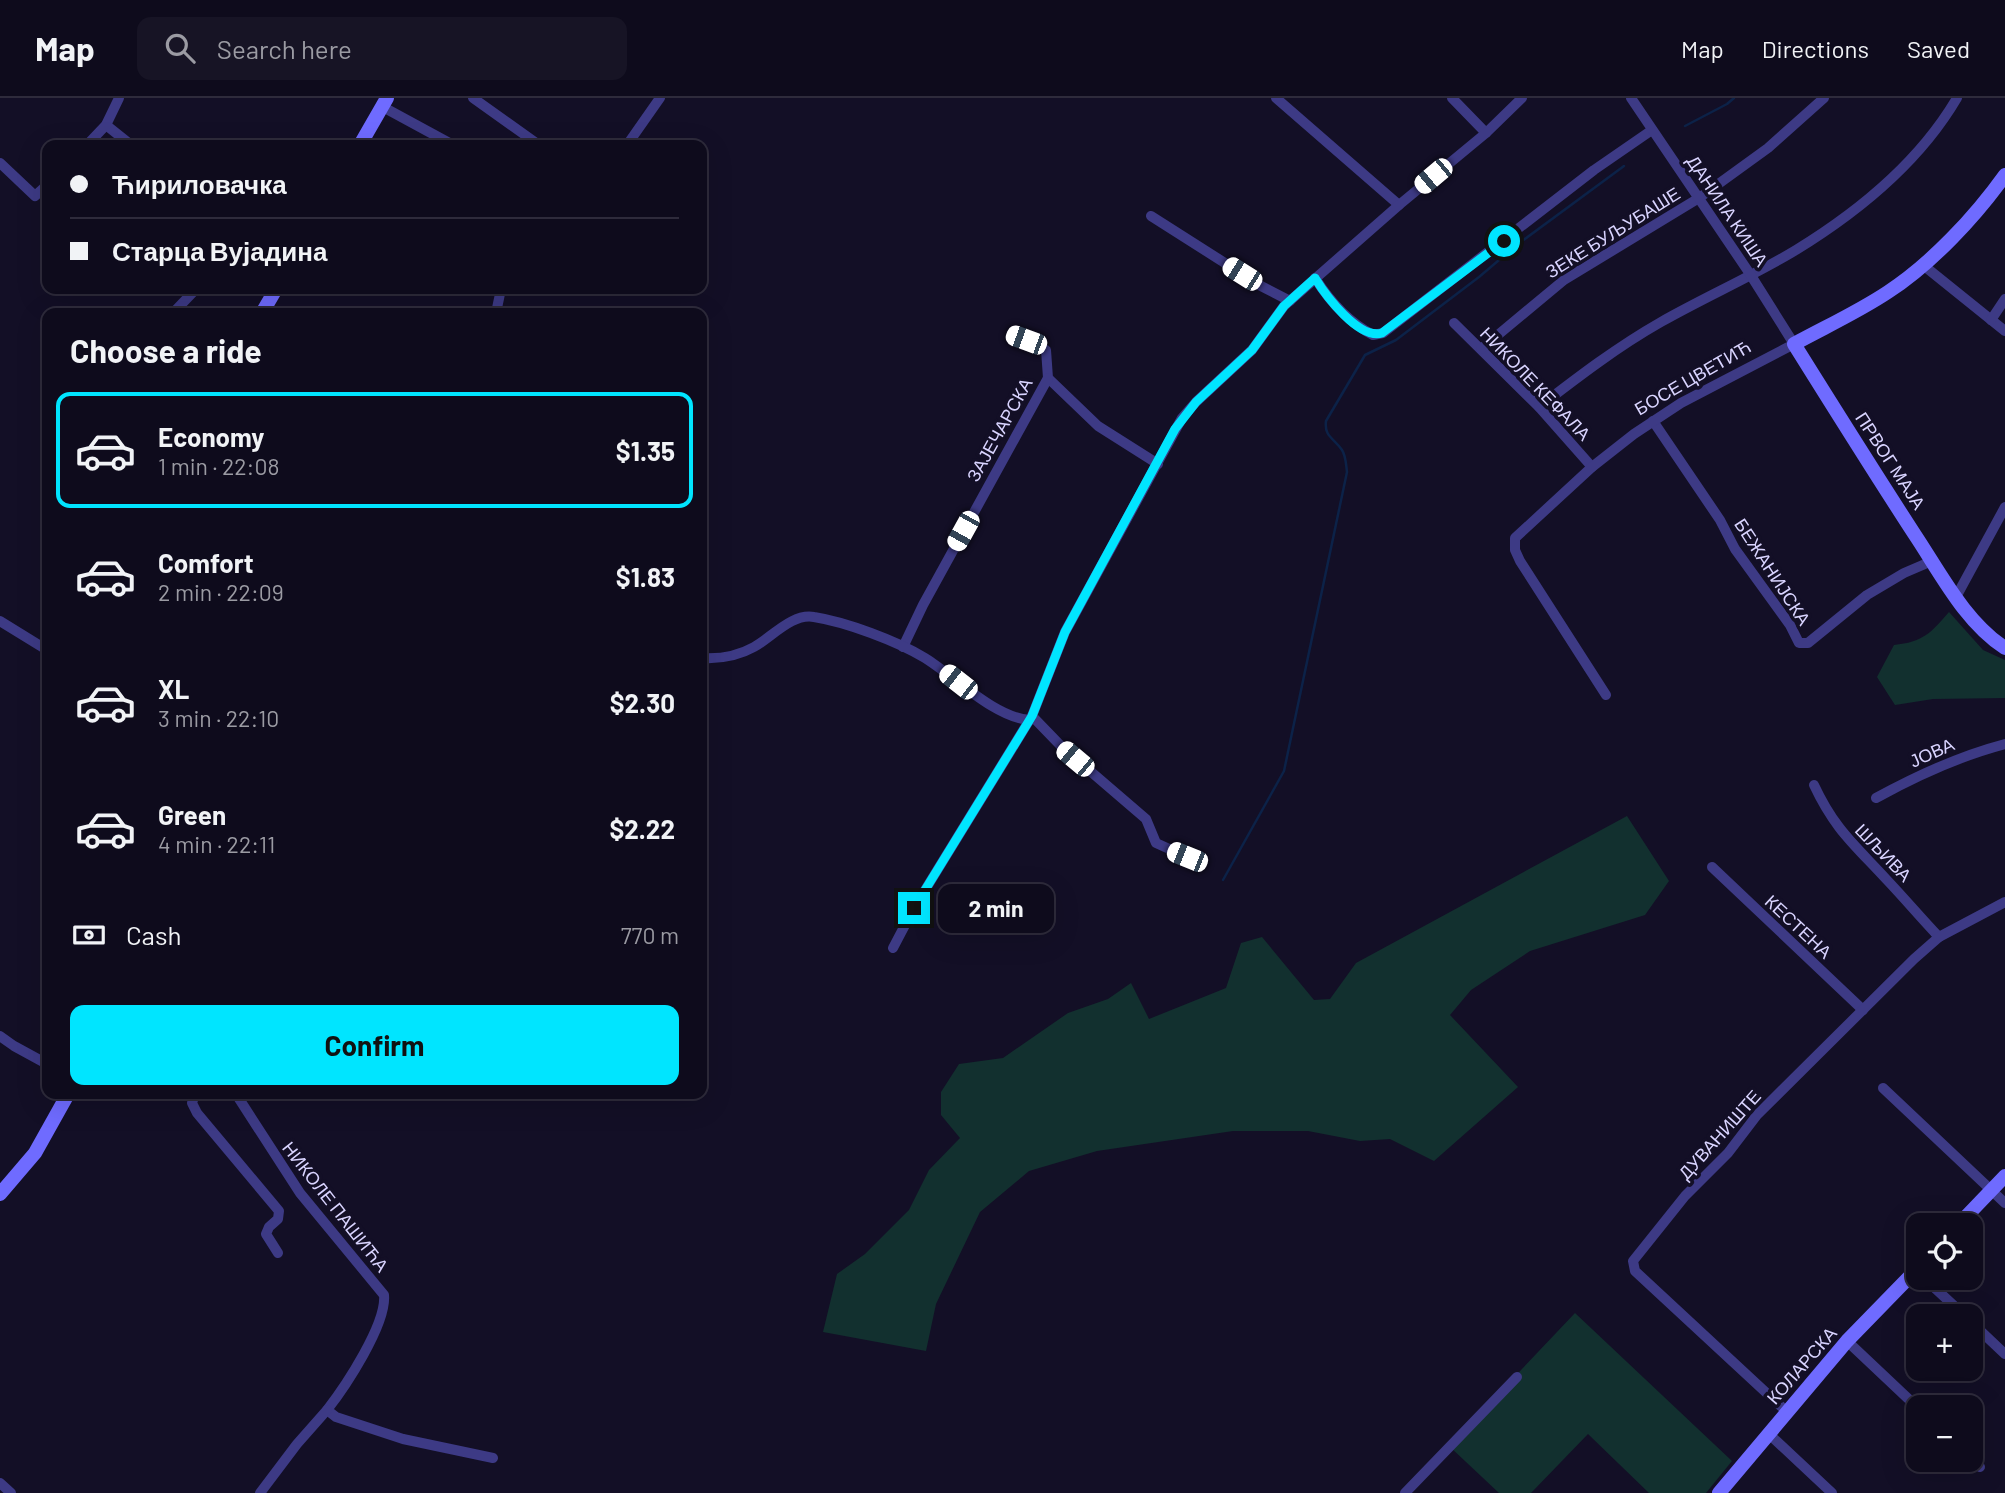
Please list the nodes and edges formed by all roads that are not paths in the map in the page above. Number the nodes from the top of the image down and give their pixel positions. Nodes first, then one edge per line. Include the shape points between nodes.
1 (119, 98) edge
2 (472, 98) edge
3 (660, 98) edge
4 (1276, 98) edge
5 (1452, 98) edge
6 (1522, 98) edge
7 (1824, 98) edge
8 (1957, 98) edge
9 (1633, 99) edge
10 (385, 102) edge
11 (106, 125) junction
12 (1652, 130) junction
13 (1486, 133) junction
14 (92, 140) edge
15 (125, 140) edge
16 (367, 140) edge
17 (445, 140) edge
18 (532, 140) edge
19 (631, 140) edge
20 (0, 163) edge
21 (2005, 176) edge
22 (42, 190) edge
23 (1699, 198) junction
24 (1399, 205) junction
25 (1151, 215) dead end
26 (1923, 265) junction
27 (1750, 275) junction
28 (1315, 278) junction
29 (191, 294) edge
30 (2005, 299) edge
31 (1290, 301) junction
32 (178, 308) edge
33 (1991, 320) junction
34 (1454, 323) dead end
35 (2005, 331) edge
36 (1012, 334) dead end
37 (1794, 344) junction
38 (1481, 349) junction
39 (1048, 378) junction
40 (1539, 407) junction
41 (1653, 421) junction
42 (1158, 464) junction
43 (1592, 467) junction
44 (2005, 507) edge
45 (1932, 561) junction
46 (1956, 597) junction
47 (0, 621) edge
48 (42, 647) edge
49 (903, 647) junction
50 (2005, 648) edge
51 (707, 658) edge
52 (1606, 695) dead end
53 (1031, 718) junction
54 (2005, 744) edge
55 (1814, 785) dead end
56 (1876, 799) dead end
57 (1187, 857) dead end
58 (1712, 867) dead end
59 (2005, 902) edge
60 (1939, 937) junction
61 (893, 947) dead end
62 (1863, 1010) junction
63 (0, 1036) edge
64 (42, 1061) edge
65 (1883, 1088) dead end
66 (65, 1099) edge
67 (193, 1099) edge
68 (239, 1099) edge
69 (2005, 1176) edge
70 (1991, 1190) junction
71 (0, 1194) edge
72 (2005, 1203) edge
73 (1969, 1213) edge
74 (278, 1253) dead end
75 (1906, 1285) edge
76 (1938, 1290) edge
77 (1952, 1304) edge
78 (1983, 1333) edge
79 (1847, 1342) junction
80 (2005, 1354) edge
81 (1517, 1377) dead end
82 (1906, 1397) edge
83 (327, 1410) junction
84 (1787, 1412) junction
85 (1769, 1434) junction
86 (493, 1458) dead end
87 (0, 1483) edge
88 (11, 1493) edge
89 (260, 1493) edge
90 (1405, 1493) edge
91 (1719, 1493) edge
92 (1832, 1493) edge

1 - 11 street
2 - 18 street
3 - 19 street
4 - 24 street
5 - 13 street
6 - 13 street
7 - 23 street, ЗЕКЕ БУЉУБАШЕ via 1768,148
8 - 27 street via 1927,140 1877,190 1796,250
9 - 12 street, ДАНИЛА КИША
10 - 16 street
10 - 17 street
11 - 14 street
11 - 15 street
12 - 23 street, ДАНИЛА КИША
12 - 28 street via 1382,333 1373,335 1349,318
13 - 24 street
20 - 22 street via 35,197
21 - 26 street, БОСЕ ЦВЕТИЋ
23 - 27 street, ДАНИЛА КИША
23 - 38 street, ЗЕКЕ БУЉУБАШЕ via 1564,281
24 - 28 street
25 - 31 street
26 - 33 street
26 - 37 street, БОСЕ ЦВЕТИЋ via 1880,297
27 - 37 street, ДАНИЛА КИША
27 - 40 street via 1626,342
28 - 31 street
29 - 32 street
30 - 33 street
31 - 42 street via 1252,350 1190,408
33 - 35 street
34 - 38 street, НИКОЛЕ КЕФАЛА
36 - 39 street via 1046,350
37 - 41 street, БОСЕ ЦВЕТИЋ
37 - 45 street, ПРВОГ МАЈА
38 - 40 street, НИКОЛЕ КЕФАЛА
39 - 42 street via 1107,433
39 - 49 street, ЗАЈЕЧАРСКА
40 - 43 street, НИКОЛЕ КЕФАЛА
41 - 43 street, БОСЕ ЦВЕТИЋ
41 - 45 street, БЕЖАНИЈСКА via 1799,643 1808,643 1867,595
42 - 53 street via 1065,632
43 - 52 street, БОСЕ ЦВЕТИЋ via 1517,535 1515,546 1520,561
44 - 46 street
45 - 46 street, ПРВОГ МАЈА
46 - 50 street, ПРВОГ МАЈА via 1979,627
47 - 48 street
49 - 51 street via 849,626 806,616 753,648
49 - 53 street via 989,703 1020,719
53 - 57 street via 1146,819 1156,843
53 - 61 street
54 - 56 street, ЈОВА via 1926,771
55 - 60 street, ШЉИВА via 1846,839
58 - 62 street, КЕСТЕНА
59 - 60 street, ДУВАНИШТЕ
60 - 62 street, ДУВАНИШТЕ
62 - 84 street, ДУВАНИШТЕ via 1757,1115 1632,1264
63 - 64 street
65 - 70 street
66 - 71 street via 35,1153
67 - 74 street via 197,1113 279,1211 266,1234
68 - 83 street, НИКОЛЕ ПАШИЋА via 300,1193 384,1295 383,1312 371,1337
69 - 70 street
70 - 72 street
70 - 73 street
75 - 79 street, КОЛАРСКА
76 - 77 street
78 - 80 street
79 - 82 street
79 - 84 street, КОЛАРСКА
81 - 90 street
83 - 86 street via 381,1432
83 - 89 street
84 - 85 street, КОЛАРСКА
85 - 91 street, КОЛАРСКА
85 - 92 street
87 - 88 street

